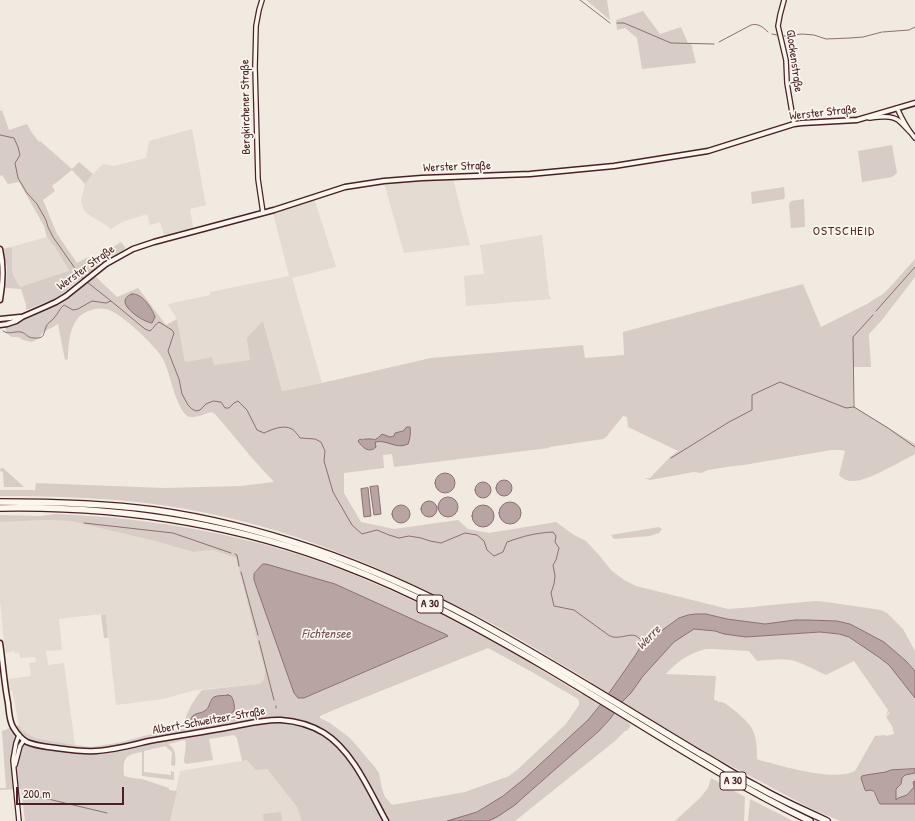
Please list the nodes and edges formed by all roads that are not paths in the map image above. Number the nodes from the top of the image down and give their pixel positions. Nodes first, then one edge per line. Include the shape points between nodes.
1 (262, 0) edge
2 (784, 0) edge
3 (915, 103) edge
4 (897, 108) junction
5 (866, 118) junction
6 (794, 124) junction
7 (910, 132) junction
8 (915, 138) edge
9 (263, 213) junction
10 (0, 249) edge
11 (0, 300) edge
12 (22, 317) junction
13 (0, 319) edge
14 (0, 325) edge
15 (0, 502) edge
16 (0, 508) edge
17 (235, 529) junction
18 (0, 643) edge
19 (632, 717) junction
20 (19, 735) junction
21 (24, 740) junction
22 (14, 772) junction
23 (19, 821) edge
24 (386, 821) edge
25 (810, 821) edge
26 (827, 821) edge

1 - 9 street, Bergkirchener Straße via 256,26 255,55 258,179
2 - 6 street, Glockenstraße via 778,26 786,60
3 - 4 main road, Werster Straße
4 - 5 main road, Werster Straße
4 - 7 street
5 - 6 main road, Werster Straße
5 - 7 street via 894,118
6 - 9 main road, Werster Straße via 708,151 614,166 530,174 384,181 345,187
7 - 8 street
9 - 12 main road, Werster Straße via 139,247 112,260 56,302
10 - 11 main road via 3,273
12 - 13 main road, Werster Straße
12 - 14 main road, Werster Straße
15 - 17 highway, A 30 via 56,502 128,507 192,517
16 - 17 highway, A 30 via 74,508 128,513
17 - 19 highway, A 30 via 275,536 325,552 397,582 472,619 542,658
18 - 20 main road via 9,713 13,727
19 - 25 highway, A 30 via 744,787
19 - 26 highway, A 30 via 757,787
20 - 21 main road
20 - 22 street via 14,752
21 - 22 street via 15,762
21 - 24 main road, Albert-Schweitzer-Straße via 36,745 96,751 260,721 298,722 323,732 339,745 364,780
22 - 23 street

